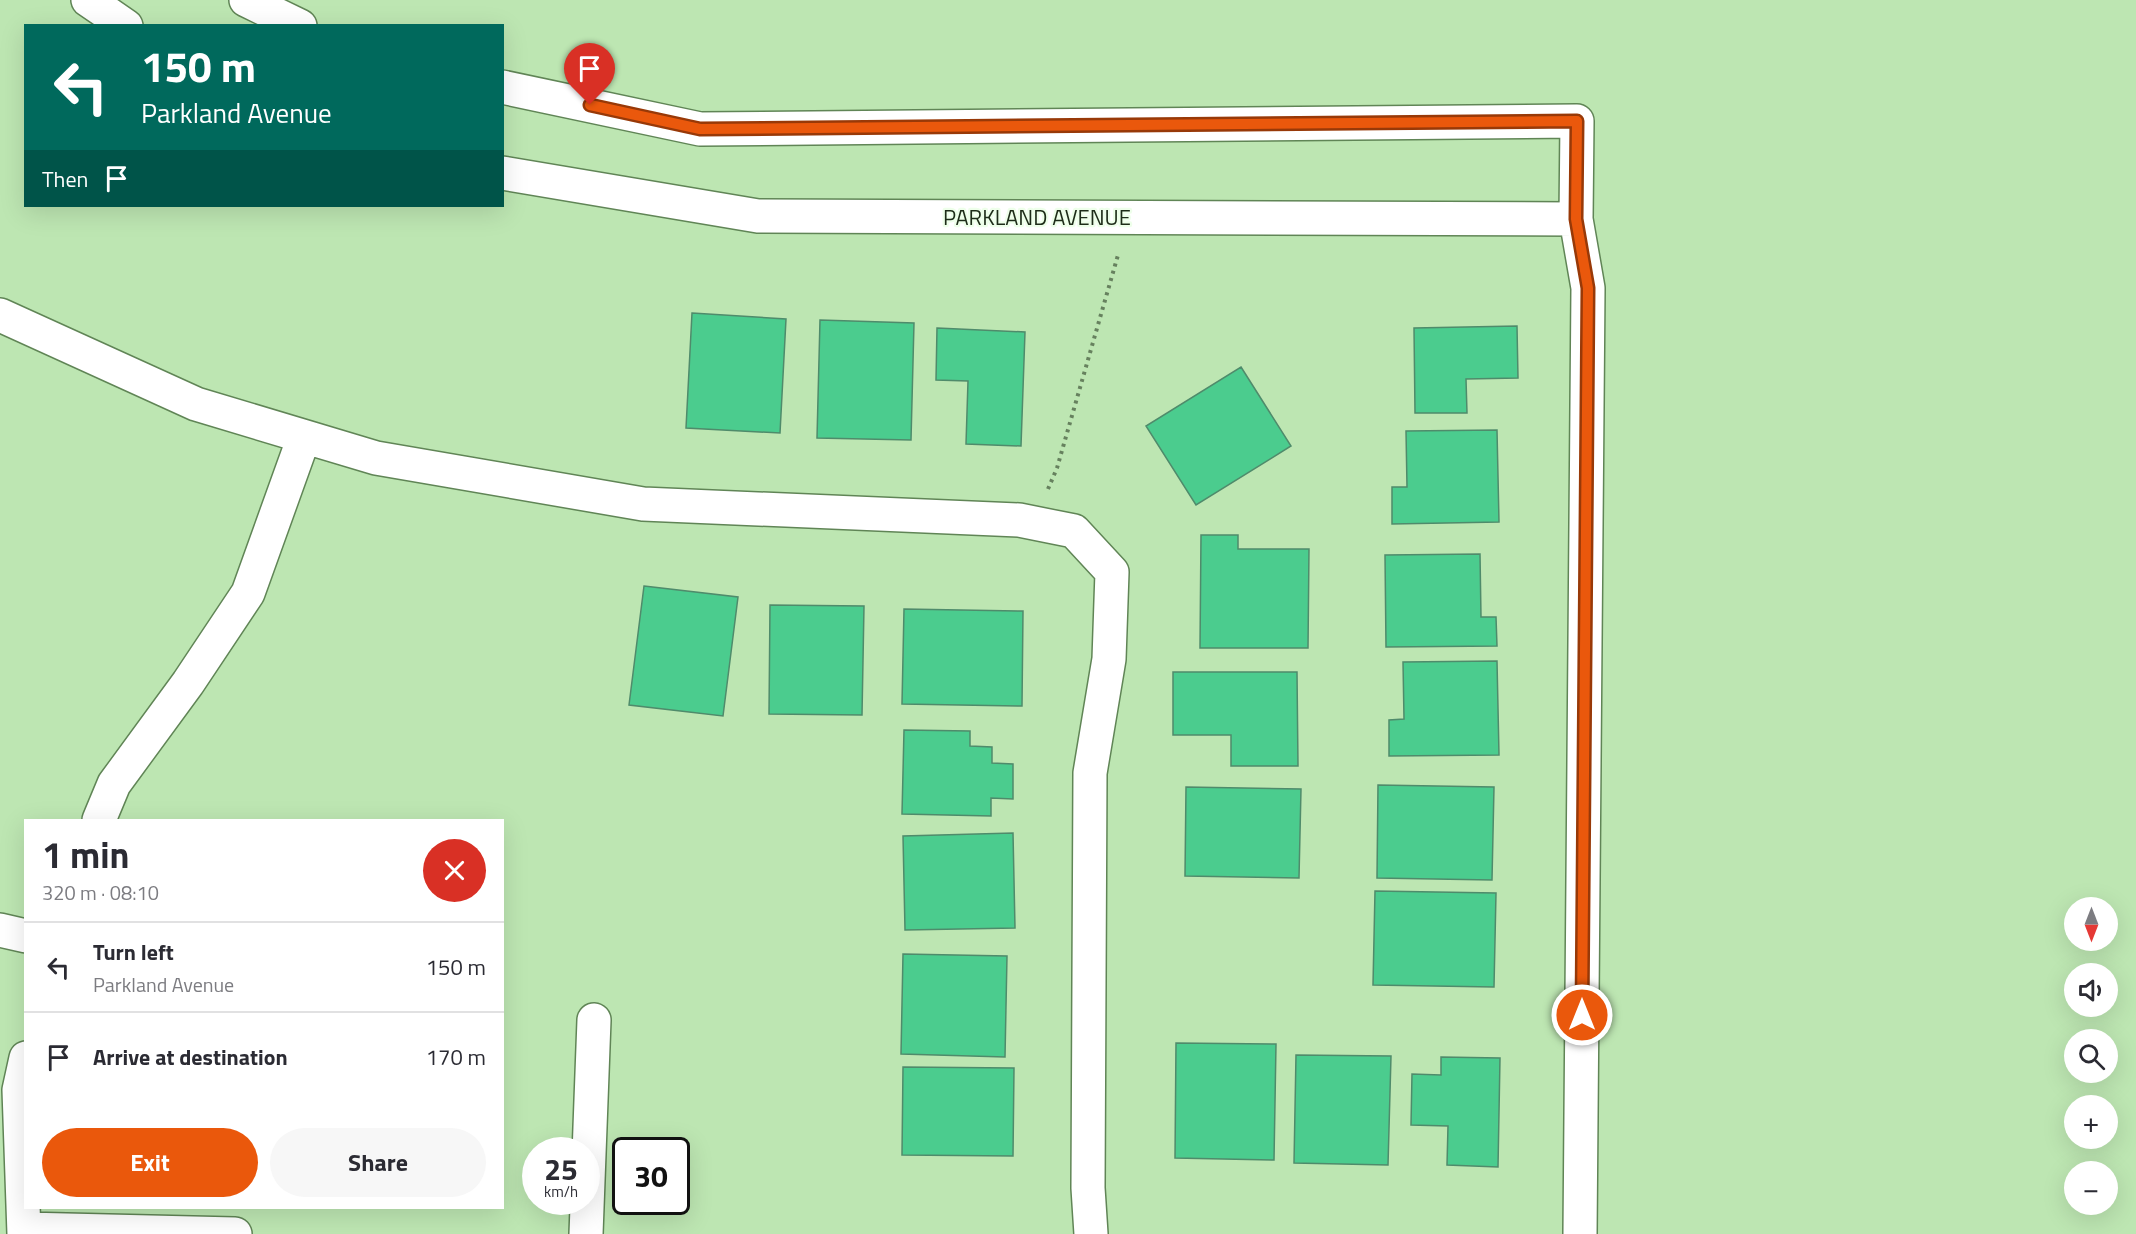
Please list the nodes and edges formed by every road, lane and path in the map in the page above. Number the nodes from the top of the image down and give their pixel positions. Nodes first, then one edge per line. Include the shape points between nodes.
1 (88, 0) edge
2 (246, 0) edge
3 (123, 24) edge
4 (296, 24) edge
5 (504, 87) edge
6 (504, 173) edge
7 (1576, 219) junction
8 (1118, 255) dead end
9 (0, 315) edge
10 (304, 436) junction
11 (1034, 523) junction
12 (99, 819) edge
13 (0, 930) edge
14 (24, 936) edge
15 (594, 1020) dead end
16 (24, 1067) edge
17 (24, 1232) edge
18 (236, 1234) edge
19 (586, 1234) edge
20 (1091, 1234) edge
21 (1580, 1234) edge

1 - 3 street
2 - 4 street
5 - 7 street via 700,129 1577,121
6 - 7 street, PARKLAND AVENUE via 758,216
7 - 21 street via 1588,288
8 - 11 path via 1057,468
9 - 10 street via 196,404
10 - 11 street via 376,458 643,504
10 - 12 street via 248,593 114,784
11 - 20 street via 1074,531 1112,572 1109,659 1090,773
13 - 14 street
15 - 19 street
16 - 17 street via 19,1090
17 - 18 street

